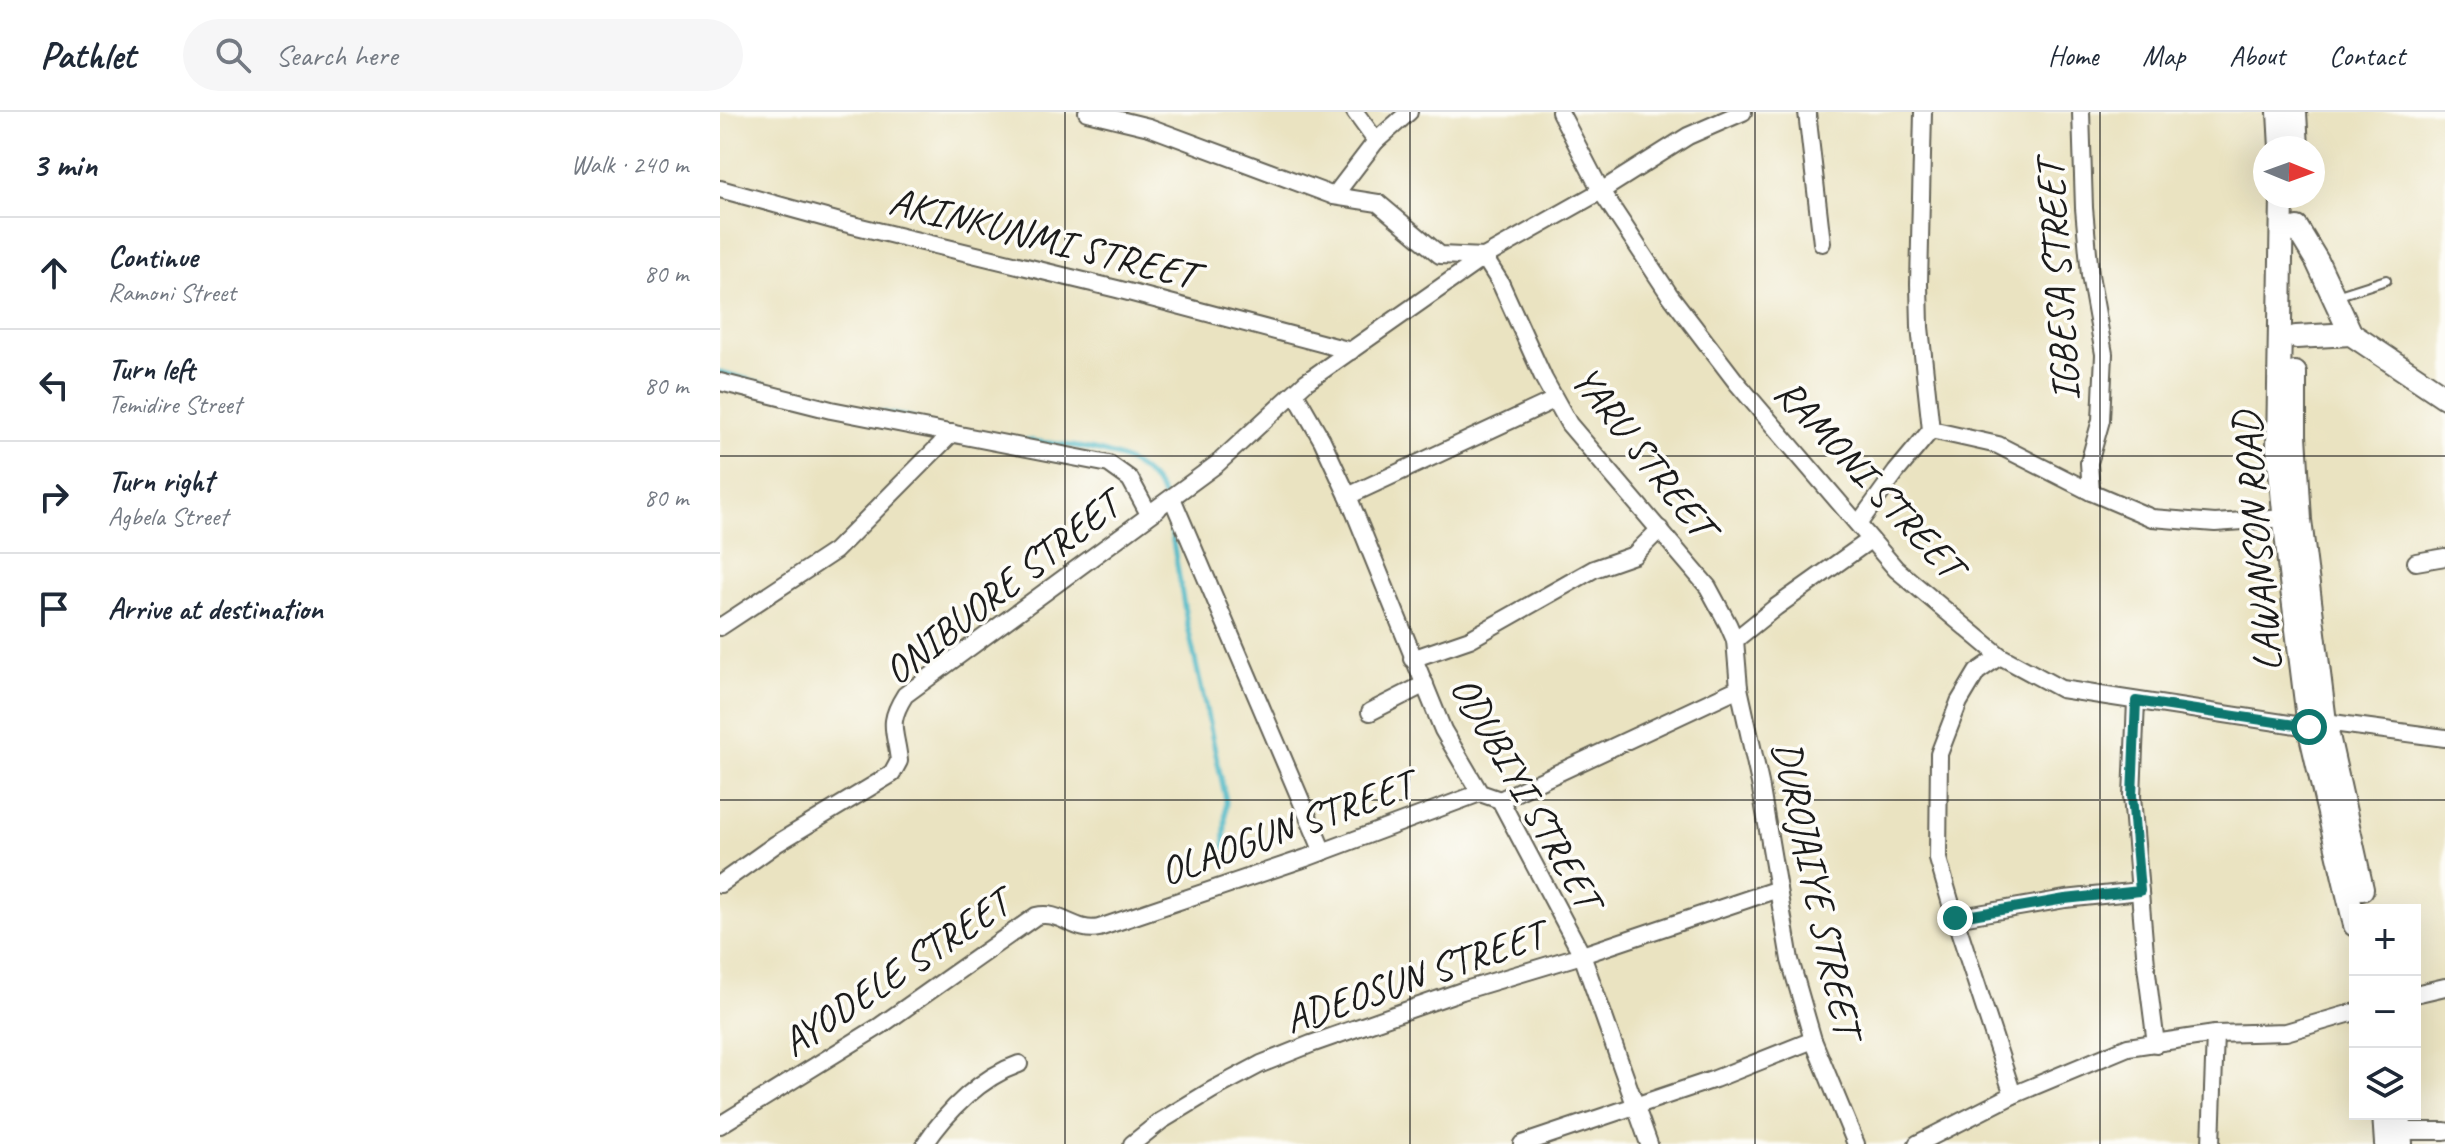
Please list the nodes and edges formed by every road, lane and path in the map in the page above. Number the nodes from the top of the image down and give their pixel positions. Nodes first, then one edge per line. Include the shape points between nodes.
1 (1087, 112) edge
2 (1355, 112) edge
3 (1409, 112) edge
4 (1560, 112) edge
5 (1743, 112) edge
6 (1807, 112) edge
7 (1923, 112) edge
8 (2081, 112) edge
9 (2279, 112) edge
10 (2295, 112) edge
11 (2280, 136) edge
12 (2296, 136) edge
13 (1376, 141) junction
14 (720, 189) edge
15 (1601, 191) junction
16 (1334, 196) junction
17 (2282, 208) edge
18 (2297, 208) edge
19 (2297, 228) junction
20 (1822, 243) dead end
21 (1484, 257) junction
22 (2386, 280) dead end
23 (2335, 297) junction
24 (2351, 334) junction
25 (2296, 337) junction
26 (1351, 351) junction
27 (720, 382) edge
28 (1295, 393) junction
29 (2445, 397) edge
30 (1554, 400) junction
31 (1931, 430) junction
32 (952, 433) junction
33 (2091, 492) junction
34 (1348, 496) junction
35 (1172, 498) junction
36 (1154, 512) junction
37 (2286, 518) junction
38 (1859, 523) junction
39 (1660, 529) junction
40 (1870, 540) junction
41 (2445, 557) edge
42 (2416, 562) dead end
43 (720, 627) edge
44 (1735, 640) junction
45 (2000, 656) junction
46 (1412, 659) junction
47 (1425, 684) junction
48 (1739, 688) junction
49 (2136, 701) junction
50 (1370, 712) dead end
51 (2317, 724) junction
52 (2445, 738) edge
53 (1480, 793) junction
54 (1500, 800) junction
55 (1323, 852) junction
56 (720, 884) edge
57 (1778, 889) junction
58 (2140, 891) junction
59 (2351, 904) edge
60 (2364, 904) edge
61 (1955, 918) junction
62 (1114, 923) joint
63 (1582, 955) junction
64 (2445, 987) edge
65 (2421, 993) edge
66 (2349, 1014) edge
67 (2215, 1034) junction
68 (1813, 1040) junction
69 (2156, 1044) junction
70 (1019, 1064) dead end
71 (2013, 1095) junction
72 (1636, 1107) junction
73 (720, 1125) edge
74 (2445, 1131) edge
75 (2397, 1133) edge
76 (1137, 1142) edge
77 (925, 1144) edge
78 (1522, 1144) edge
79 (1649, 1144) edge
80 (1856, 1144) edge
81 (1917, 1144) edge
82 (2211, 1144) edge

1 - 16 street via 1149,127
2 - 13 street
3 - 13 street
4 - 15 street, RAMONI STREET
5 - 15 street, ONIBUORE STREET via 1688,136
6 - 20 street
7 - 31 street via 1919,284
8 - 33 street, IGBESA STREET via 2090,275 2104,354 2101,420 2089,463
9 - 11 main road
10 - 12 main road
13 - 16 street
14 - 26 street, AKINKUNMI STREET
15 - 21 street, ONIBUORE STREET
15 - 38 street, RAMONI STREET via 1701,338
16 - 21 street via 1378,203 1440,255
17 - 37 main road, LAWANSON ROAD via 2278,450
18 - 19 main road, LAWANSON ROAD
19 - 23 main road
19 - 25 main road, LAWANSON ROAD
21 - 26 street, ONIBUORE STREET
21 - 30 street, YARU STREET
22 - 23 lane
23 - 24 main road
24 - 25 main road
24 - 29 main road
25 - 51 main road, LAWANSON ROAD via 2295,435
26 - 28 street, ONIBUORE STREET
27 - 32 street
28 - 34 street, ODUBIYI STREET
28 - 35 street, ONIBUORE STREET
30 - 34 street
30 - 39 street, YARU STREET via 1595,457
31 - 33 street via 1998,445
31 - 38 street
32 - 36 street via 1109,464 1130,479
32 - 43 street via 835,551
33 - 37 street via 2152,518 2215,523
34 - 46 street, ODUBIYI STREET
35 - 36 street, ONIBUORE STREET
35 - 55 street
36 - 56 street, ONIBUORE STREET via 905,695 894,712 899,761 892,774
37 - 51 main road, LAWANSON ROAD via 2290,573
38 - 40 street, RAMONI STREET
39 - 44 street, YARU STREET via 1708,587
39 - 46 street via 1634,555 1594,569 1470,639
40 - 44 street
40 - 45 street, RAMONI STREET via 1896,569
41 - 42 street
44 - 48 street, DUROJAIYE STREET
45 - 49 street, RAMONI STREET via 2061,689
45 - 61 street via 1977,672 1939,754 1938,859
46 - 47 street, ODUBIYI STREET
47 - 50 street
47 - 53 street, ODUBIYI STREET via 1443,730
48 - 54 street
48 - 57 street, DUROJAIYE STREET
49 - 51 street, RAMONI STREET
49 - 58 street via 2132,796
51 - 52 street, RAMONI STREET
51 - 59 main road, LAWANSON ROAD
51 - 60 main road, LAWANSON ROAD
53 - 54 street, ODUBIYI STREET
53 - 55 street, OLAOGUN STREET
54 - 63 street, ODUBIYI STREET
55 - 62 street, OLAOGUN STREET
57 - 63 street, ADEOSUN STREET
57 - 68 street, DUROJAIYE STREET via 1790,960
58 - 61 street
58 - 69 street
61 - 71 street
62 - 73 street, AYODELE STREET via 1090,930 1049,914 1036,916 880,1026
63 - 72 street, ODUBIYI STREET
63 - 76 street, ADEOSUN STREET via 1298,1049 1212,1090
64 - 65 street
66 - 67 street via 2286,1032
67 - 69 street
67 - 82 street
68 - 72 street
68 - 80 street, DUROJAIYE STREET
69 - 71 street via 2128,1047
70 - 77 street via 999,1071 965,1098
71 - 81 street
72 - 78 street
72 - 79 street, ODUBIYI STREET
74 - 75 street

